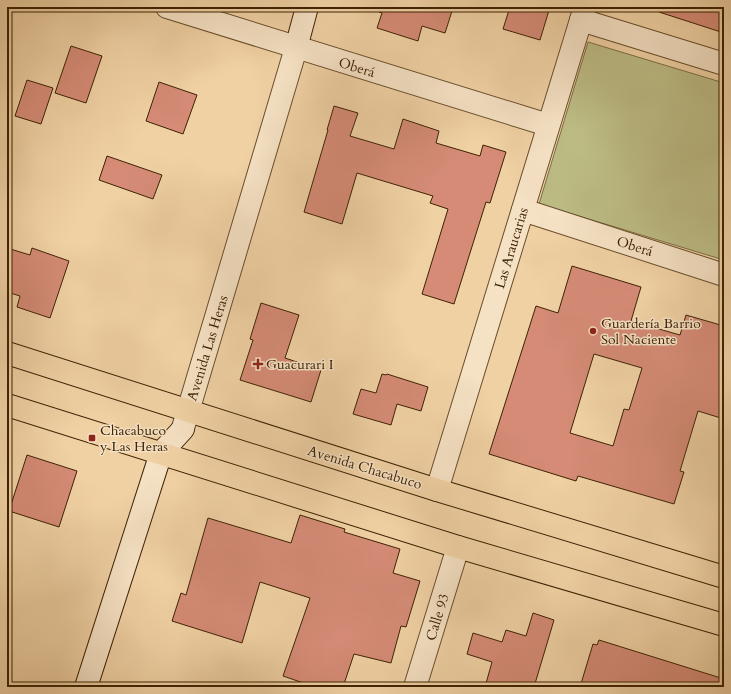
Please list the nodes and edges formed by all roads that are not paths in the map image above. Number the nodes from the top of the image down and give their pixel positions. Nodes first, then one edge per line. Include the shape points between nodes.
1 (167, 7) edge
2 (307, 7) edge
3 (583, 13) edge
4 (296, 48) junction
5 (724, 64) edge
6 (548, 125) junction
7 (523, 210) junction
8 (724, 275) edge
9 (7, 353) edge
10 (7, 405) edge
11 (185, 419) junction
12 (168, 455) junction
13 (437, 490) junction
14 (458, 547) junction
15 (724, 577) edge
16 (724, 625) edge
17 (86, 687) edge
18 (100, 687) edge
19 (415, 687) edge

1 - 4 street, Oberá
2 - 4 street, Avenida Las Heras
3 - 5 street
3 - 6 street, Las Araucarias
4 - 6 street, Oberá
4 - 11 street, Avenida Las Heras
6 - 7 street, Las Araucarias
7 - 8 street, Oberá
7 - 13 street, Las Araucarias
9 - 11 main road, Avenida Chacabuco
10 - 12 main road
11 - 12 street
11 - 13 main road, Avenida Chacabuco via 219,421
12 - 14 main road
12 - 17 street
12 - 18 street
13 - 15 main road, Avenida Chacabuco
14 - 16 main road
14 - 19 street, Calle 93

